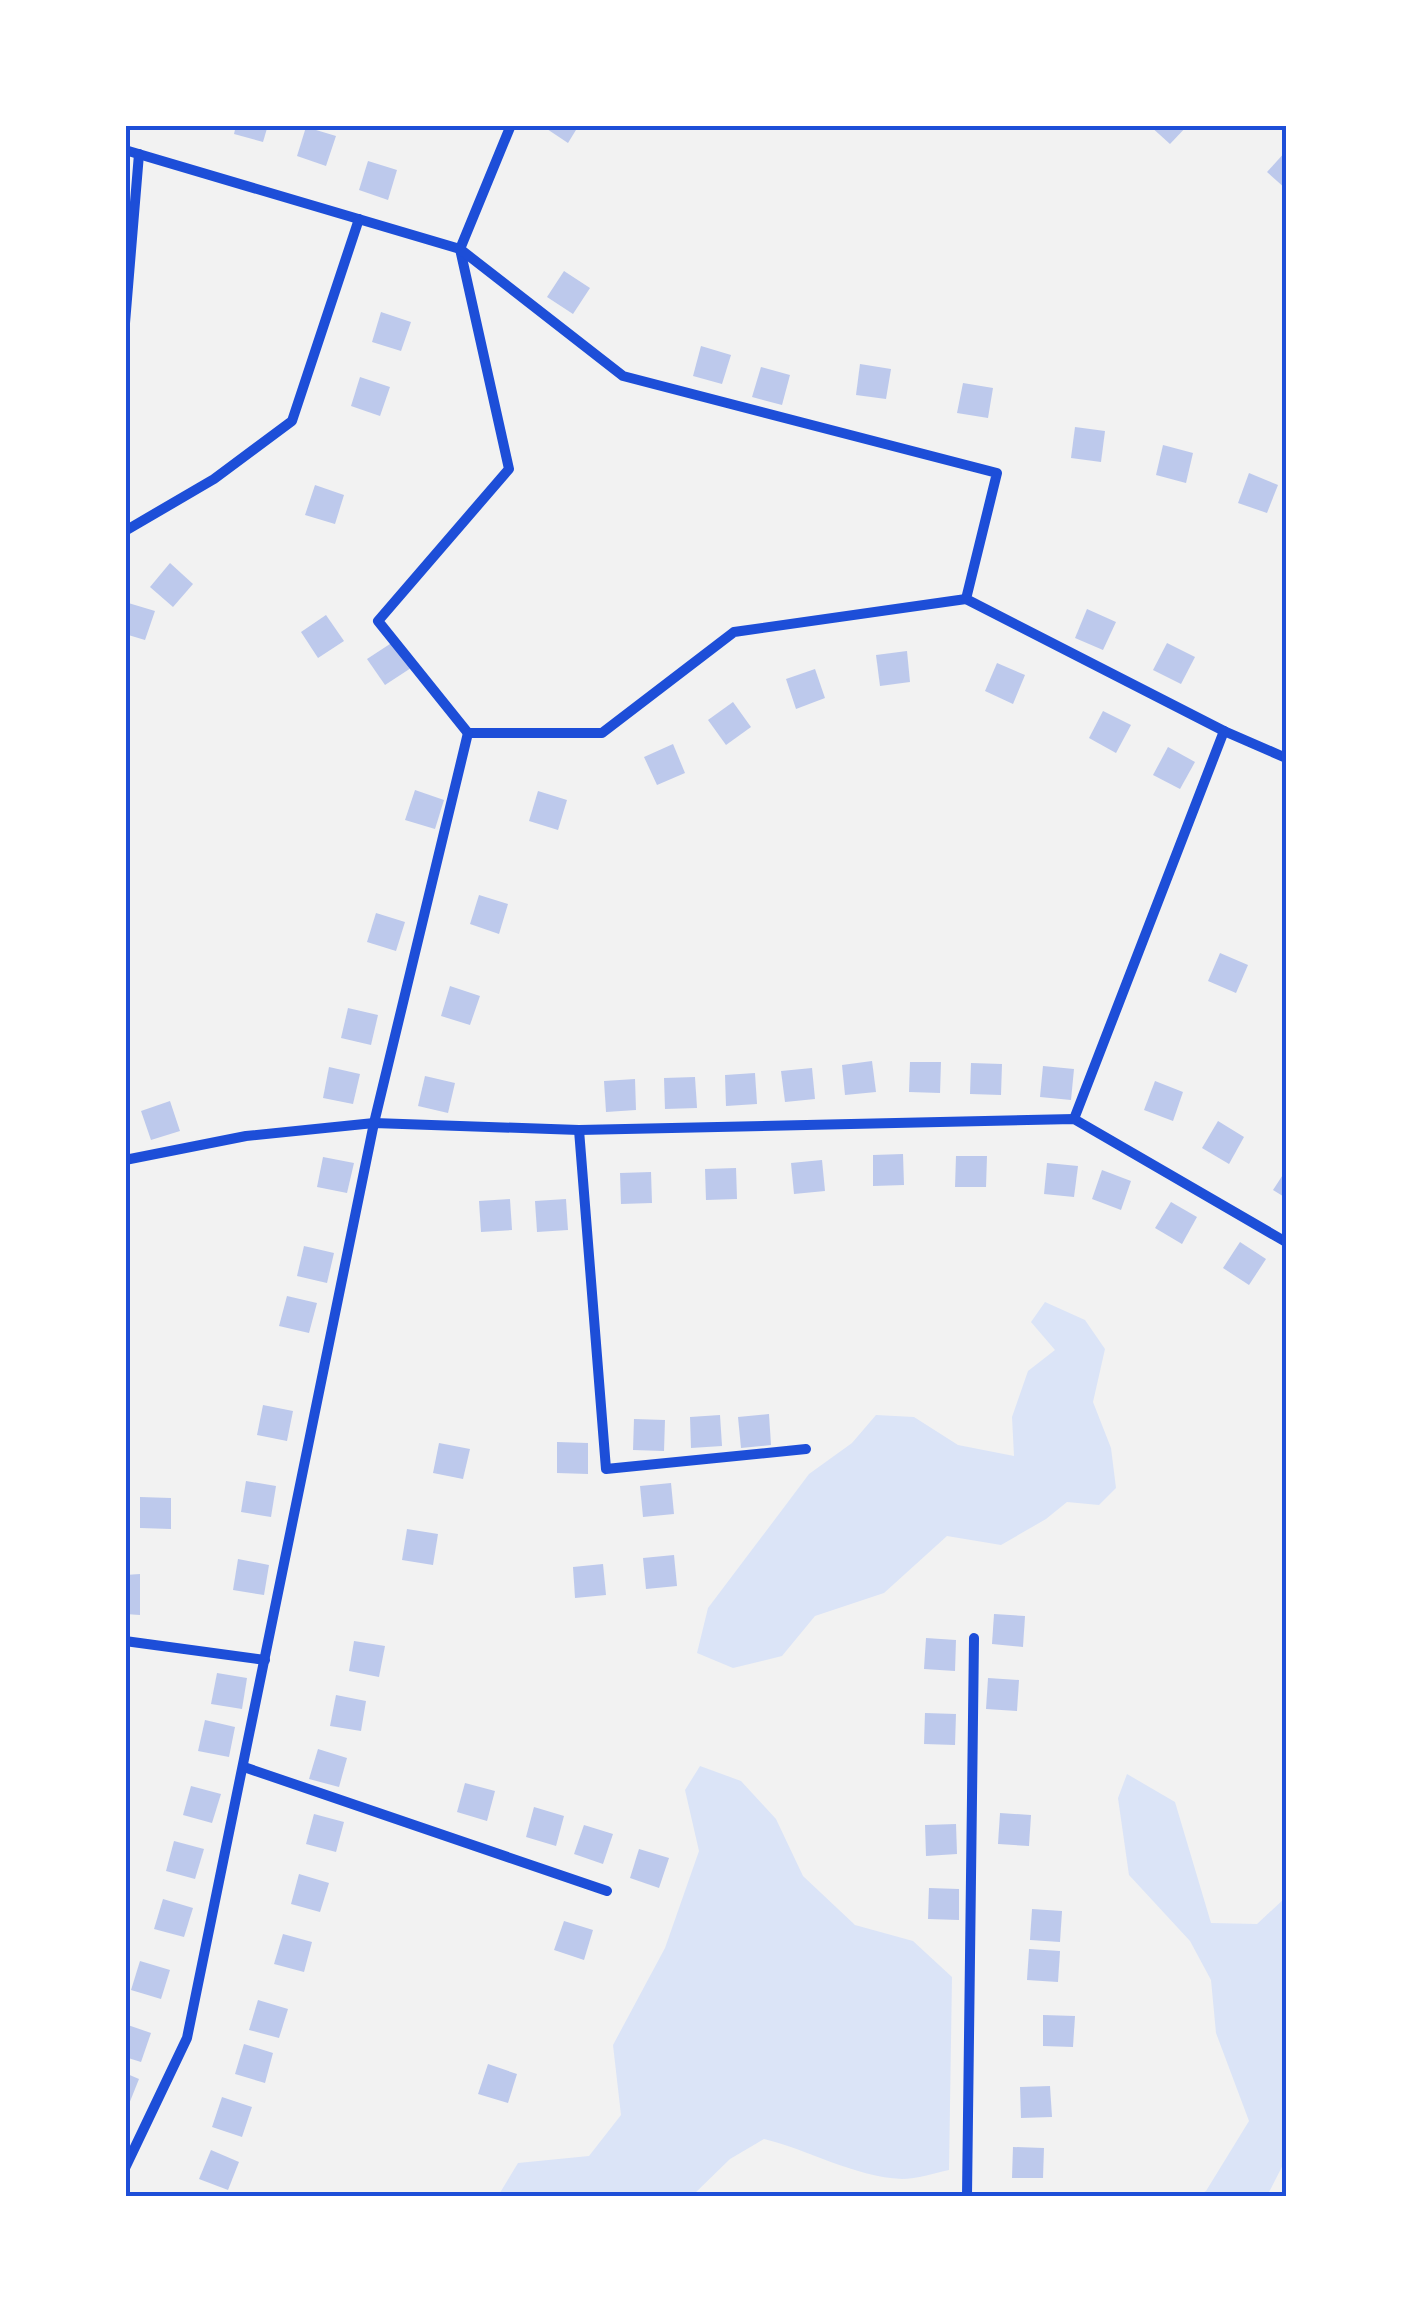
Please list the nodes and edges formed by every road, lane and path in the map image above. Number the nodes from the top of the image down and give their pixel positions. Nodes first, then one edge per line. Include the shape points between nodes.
1 (511, 125) edge
2 (125, 150) edge
3 (139, 154) junction
4 (359, 220) junction
5 (460, 250) junction
6 (125, 323) edge
7 (125, 531) edge
8 (966, 599) junction
9 (1224, 730) junction
10 (468, 733) junction
11 (1286, 758) edge
12 (1074, 1119) junction
13 (374, 1124) junction
14 (579, 1130) junction
15 (125, 1160) edge
16 (1286, 1242) edge
17 (806, 1448) dead end
18 (974, 1638) dead end
19 (125, 1641) edge
20 (265, 1660) junction
21 (244, 1766) junction
22 (607, 1890) dead end
23 (125, 2168) edge
24 (968, 2196) edge

1 - 5 street
2 - 3 street
3 - 4 street
3 - 6 street
4 - 5 street
4 - 7 street via 292,421 214,479
5 - 8 street via 623,376 997,473
5 - 10 street via 509,469 378,621
8 - 9 street
8 - 10 street via 734,632 602,733
9 - 11 street
9 - 12 street
10 - 13 street
12 - 14 street
12 - 16 street
13 - 14 street
13 - 15 street via 246,1136
13 - 20 street
14 - 17 street via 606,1469
18 - 24 street
19 - 20 street
20 - 21 street
21 - 22 street
21 - 23 street via 187,2038

